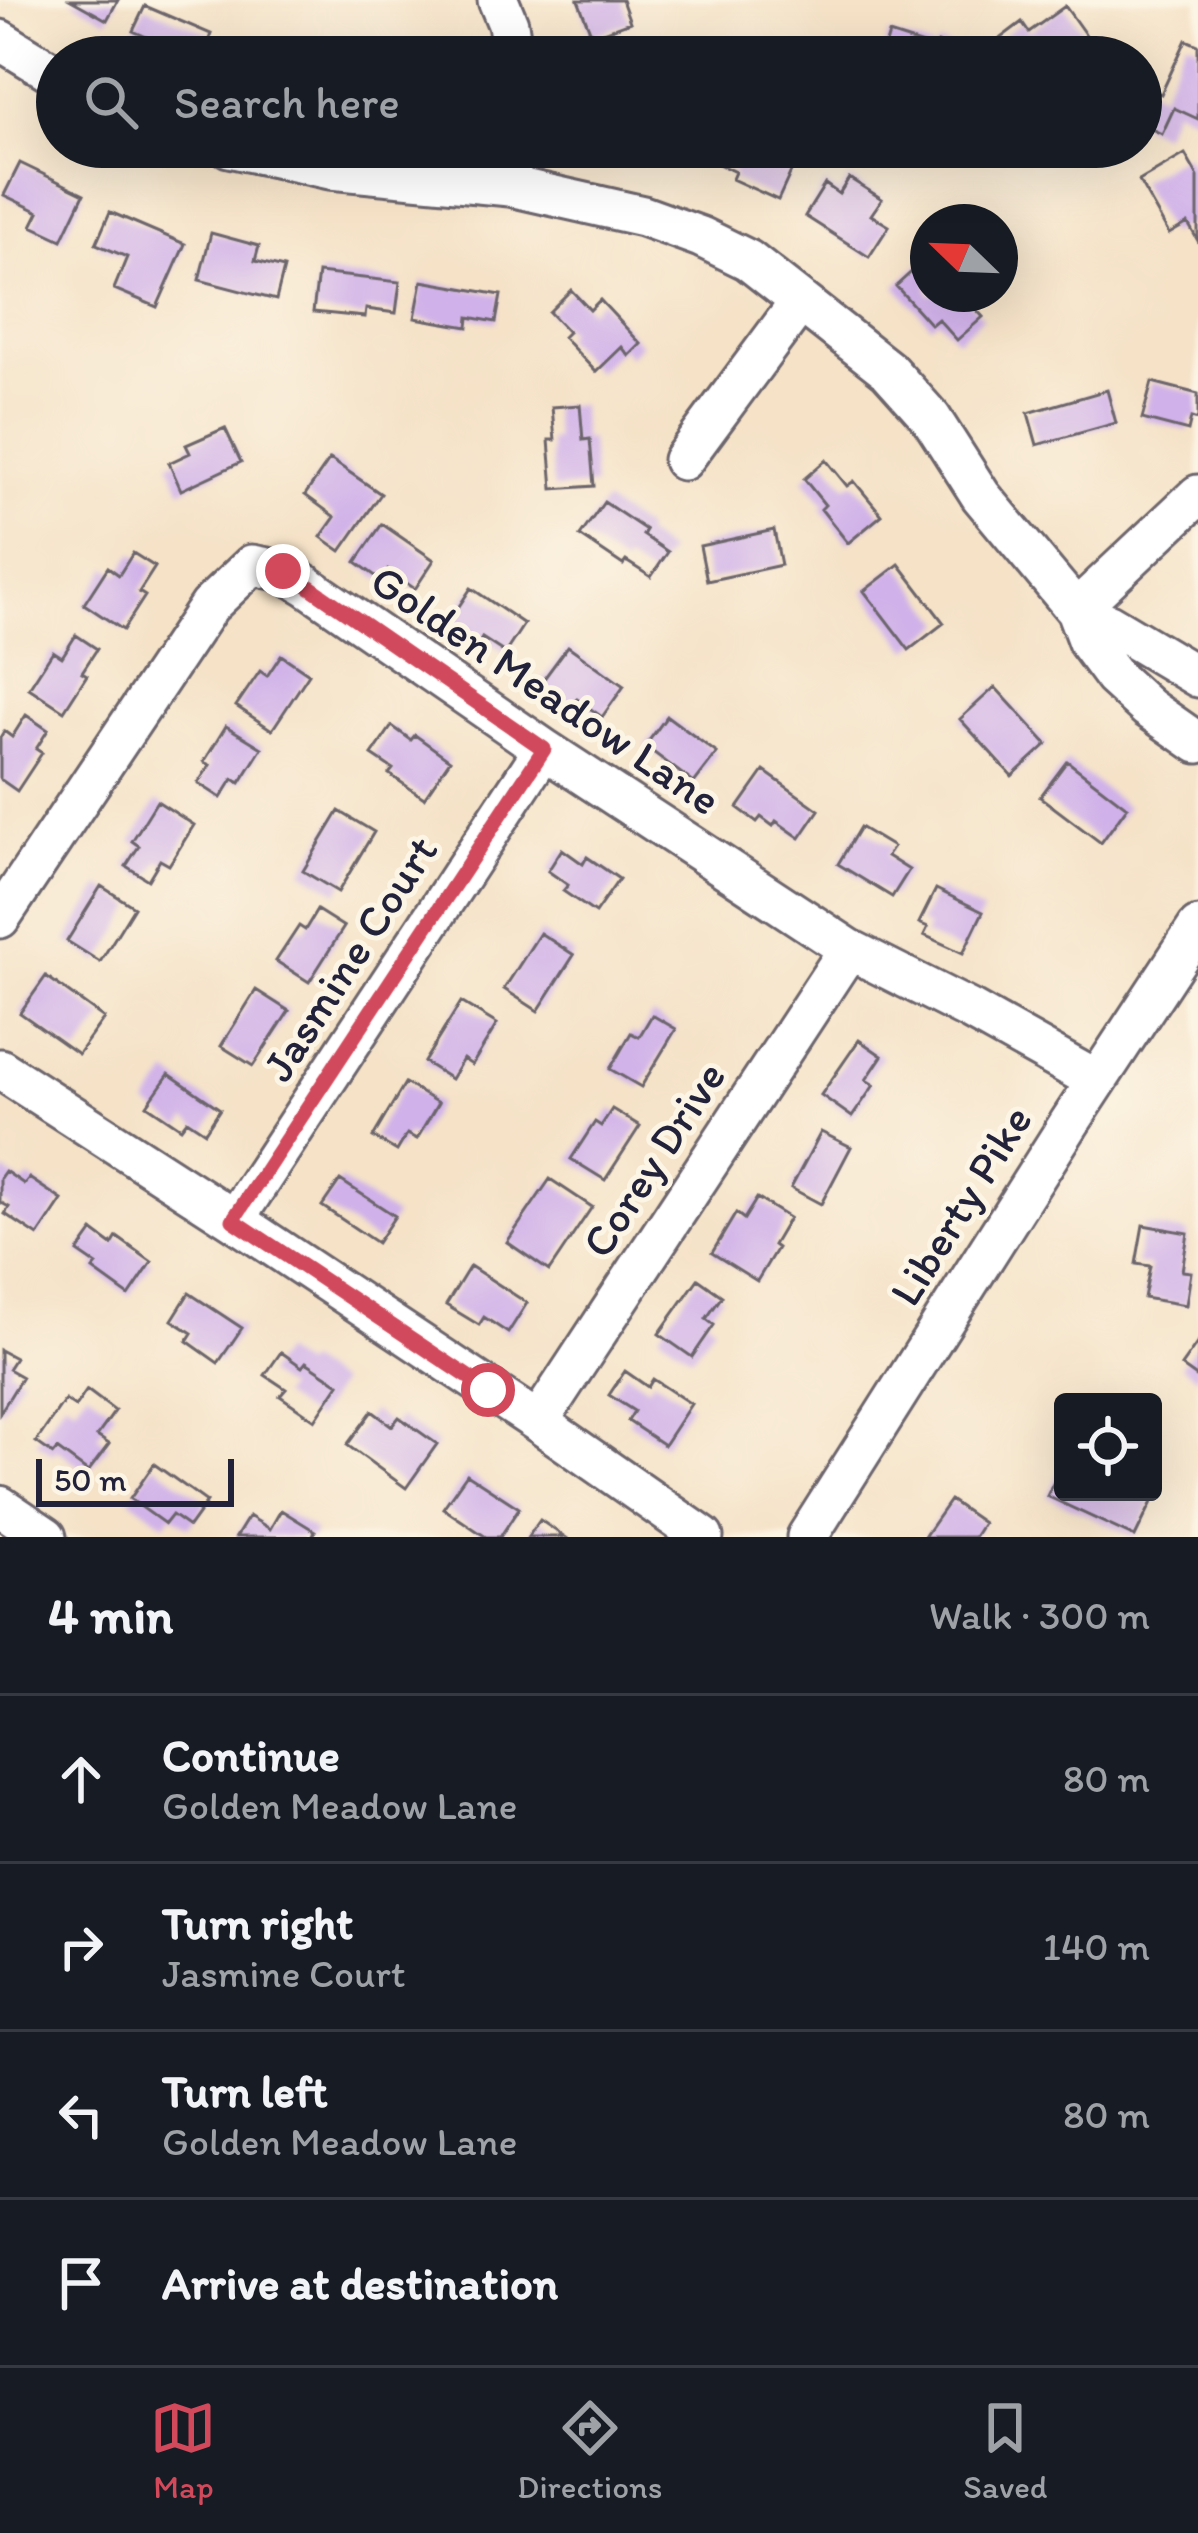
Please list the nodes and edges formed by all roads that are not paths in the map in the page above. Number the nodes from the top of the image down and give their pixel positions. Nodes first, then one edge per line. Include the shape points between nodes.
1 (498, 0) edge
2 (510, 36) edge
3 (0, 40) edge
4 (36, 62) edge
5 (321, 168) edge
6 (420, 168) edge
7 (516, 168) edge
8 (800, 302) junction
9 (682, 460) dead end
10 (1198, 495) edge
11 (1076, 610) junction
12 (1198, 677) edge
13 (1198, 743) edge
14 (544, 749) junction
15 (0, 918) edge
16 (1198, 927) edge
17 (849, 949) junction
18 (0, 1069) edge
19 (1097, 1081) junction
20 (233, 1220) junction
21 (538, 1422) junction
22 (0, 1506) edge
23 (46, 1537) edge
24 (703, 1537) edge
25 (807, 1537) edge

1 - 2 street
3 - 4 street
5 - 6 street
7 - 8 street via 701,237 748,260
8 - 9 street
8 - 11 street via 873,358 931,418 981,496
10 - 11 street
11 - 12 street
11 - 13 street via 1114,676
14 - 15 street, Golden Meadow Lane via 307,585 252,566 209,606
14 - 17 street, Golden Meadow Lane
14 - 20 street, Jasmine Court
16 - 19 street, Liberty Pike
17 - 19 street, Golden Meadow Lane
17 - 21 street, Corey Drive
18 - 20 street
19 - 25 street, Liberty Pike
20 - 21 street
21 - 24 street
22 - 23 street

